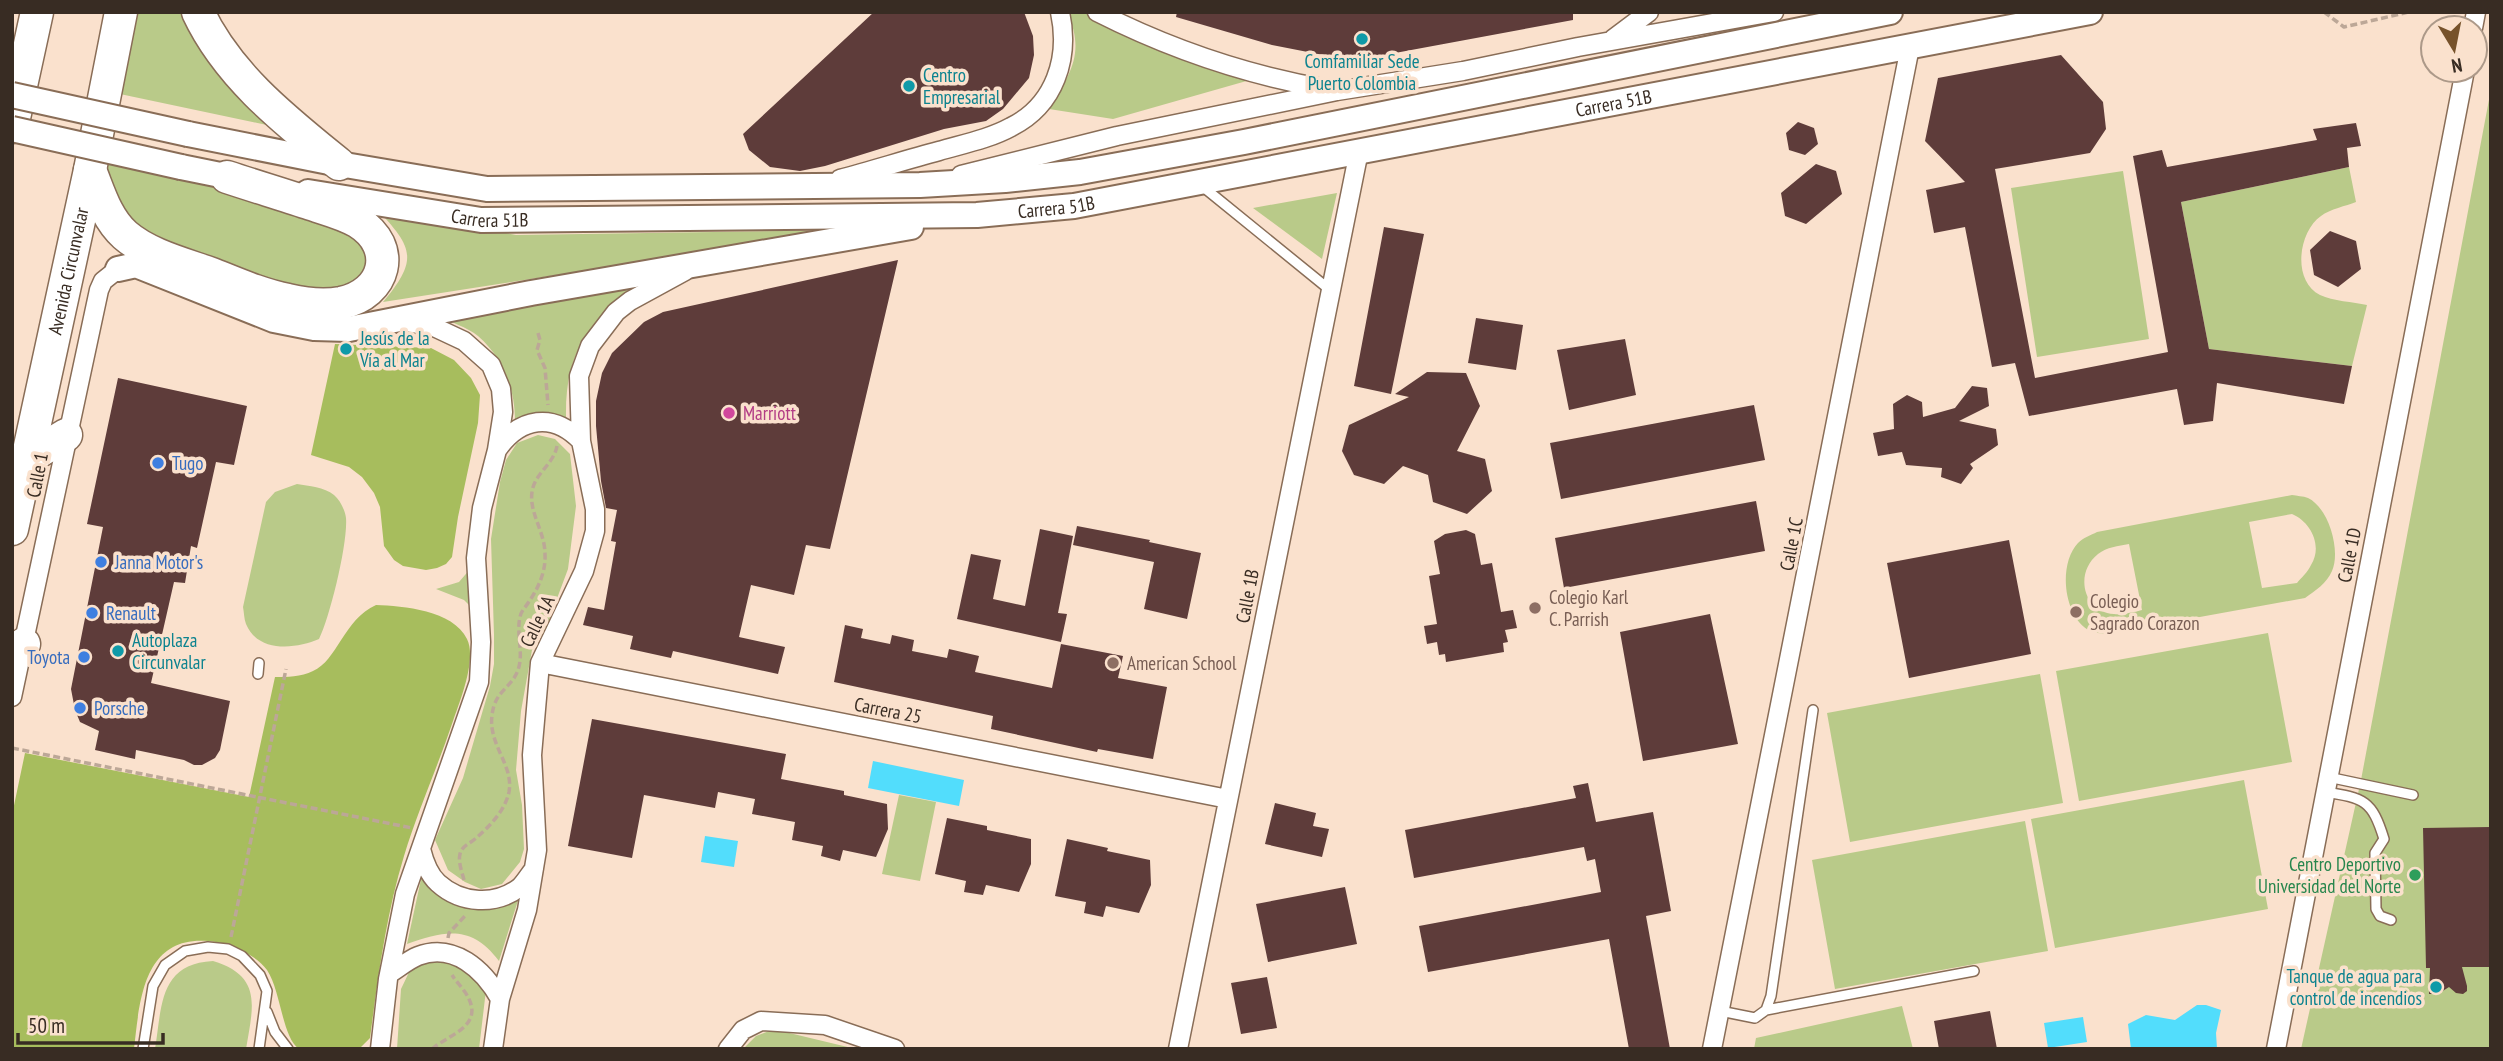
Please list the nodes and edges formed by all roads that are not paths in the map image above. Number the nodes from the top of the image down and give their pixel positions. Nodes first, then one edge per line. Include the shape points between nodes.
1 (37, 12) edge
2 (121, 12) edge
3 (198, 12) edge
4 (1060, 12) edge
5 (1097, 12) edge
6 (1649, 12) edge
7 (1774, 12) edge
8 (1890, 12) edge
9 (2090, 12) edge
10 (1767, 13) edge
11 (1609, 42) junction
12 (1910, 47) junction
13 (2462, 84) edge
14 (1337, 91) junction
15 (12, 95) edge
16 (12, 128) edge
17 (1359, 152) junction
18 (340, 164) junction
19 (90, 170) junction
20 (227, 177) junction
21 (1198, 182) junction
22 (820, 185) junction
23 (920, 185) junction
24 (976, 215) junction
25 (694, 266) junction
26 (117, 269) joint
27 (1330, 290) junction
28 (392, 320) junction
29 (66, 435) junction
30 (582, 441) junction
31 (497, 450) junction
32 (28, 458) junction
33 (12, 529) edge
34 (18, 652) edge
35 (259, 663) dead end
36 (540, 663) junction
37 (258, 674) dead end
38 (12, 697) edge
39 (1813, 710) dead end
40 (2327, 785) junction
41 (2413, 795) dead end
42 (1228, 799) junction
43 (421, 849) junction
44 (534, 869) junction
45 (2391, 920) dead end
46 (1974, 971) dead end
47 (389, 974) junction
48 (500, 999) junction
49 (266, 1009) junction
50 (1766, 1010) junction
51 (1720, 1012) junction
52 (376, 1046) edge
53 (143, 1049) edge
54 (259, 1049) edge
55 (288, 1049) edge
56 (493, 1049) edge
57 (728, 1049) edge
58 (895, 1049) edge
59 (1178, 1049) edge
60 (1712, 1049) edge
61 (2276, 1049) edge

1 - 16 highway
2 - 19 highway, Avenida Circunvalar
3 - 18 highway via 239,74
4 - 22 street via 1065,43 1060,70 1048,94 1019,123 993,135
5 - 14 street via 1226,66
6 - 11 street
7 - 10 street
8 - 23 main road, Carrera 51B via 1080,172
9 - 12 main road, Carrera 51B
10 - 11 street
11 - 14 street
12 - 17 main road, Carrera 51B
12 - 51 street, Calle 1C
13 - 40 street, Calle 1D
14 - 23 street via 1117,136
15 - 18 main road, Carrera 51B, bridge
16 - 20 main road, Carrera 51B, bridge
17 - 21 main road, Carrera 51B
17 - 27 street, Calle 1B
18 - 22 main road, Carrera 51B via 487,189
19 - 20 highway via 112,221 127,237 160,255 266,294 302,302 342,303 363,296 376,283 383,268 379,247 358,223
19 - 32 highway, Avenida Circunvalar
20 - 24 main road, Carrera 51B via 481,220
21 - 24 main road, Carrera 51B via 1074,206
21 - 27 lane
22 - 23 main road, Carrera 51B
24 - 25 main road
25 - 28 main road
25 - 30 street, Calle 1A via 616,312 590,346 579,376
26 - 28 main road via 136,265 274,320 314,328 349,329
26 - 29 street, Calle 1 via 99,290
27 - 42 street, Calle 1B
28 - 31 street via 432,326 464,341 491,365 501,389 503,412
29 - 32 highway
29 - 34 street, Calle 1
30 - 31 street via 562,426 534,422 506,436
30 - 36 street, Calle 1A via 595,531 584,571
31 - 43 street via 482,508 476,558 479,682
32 - 33 highway, Avenida Circunvalar
34 - 38 street, Calle 1
35 - 37 lane
36 - 42 street, Carrera 25
36 - 44 street, Calle 1A via 533,755
39 - 50 lane
40 - 41 lane
40 - 45 lane via 2357,797 2374,811 2384,839 2375,853 2376,909
40 - 61 street, Calle 1D
42 - 59 street, Calle 1B
43 - 44 street via 425,866 437,883 471,899 490,901 507,895
43 - 47 street via 405,894
44 - 48 street, Calle 1A via 527,910
46 - 50 lane
47 - 48 street via 419,956 445,953 475,966
47 - 52 street
48 - 56 street, Calle 1A
49 - 53 lane via 267,991 260,975 242,956 228,948 185,951 165,965 153,986
49 - 54 lane
49 - 55 lane
50 - 51 lane via 1755,1018
51 - 60 street, Calle 1C
57 - 58 street via 743,1030 761,1021 825,1025

